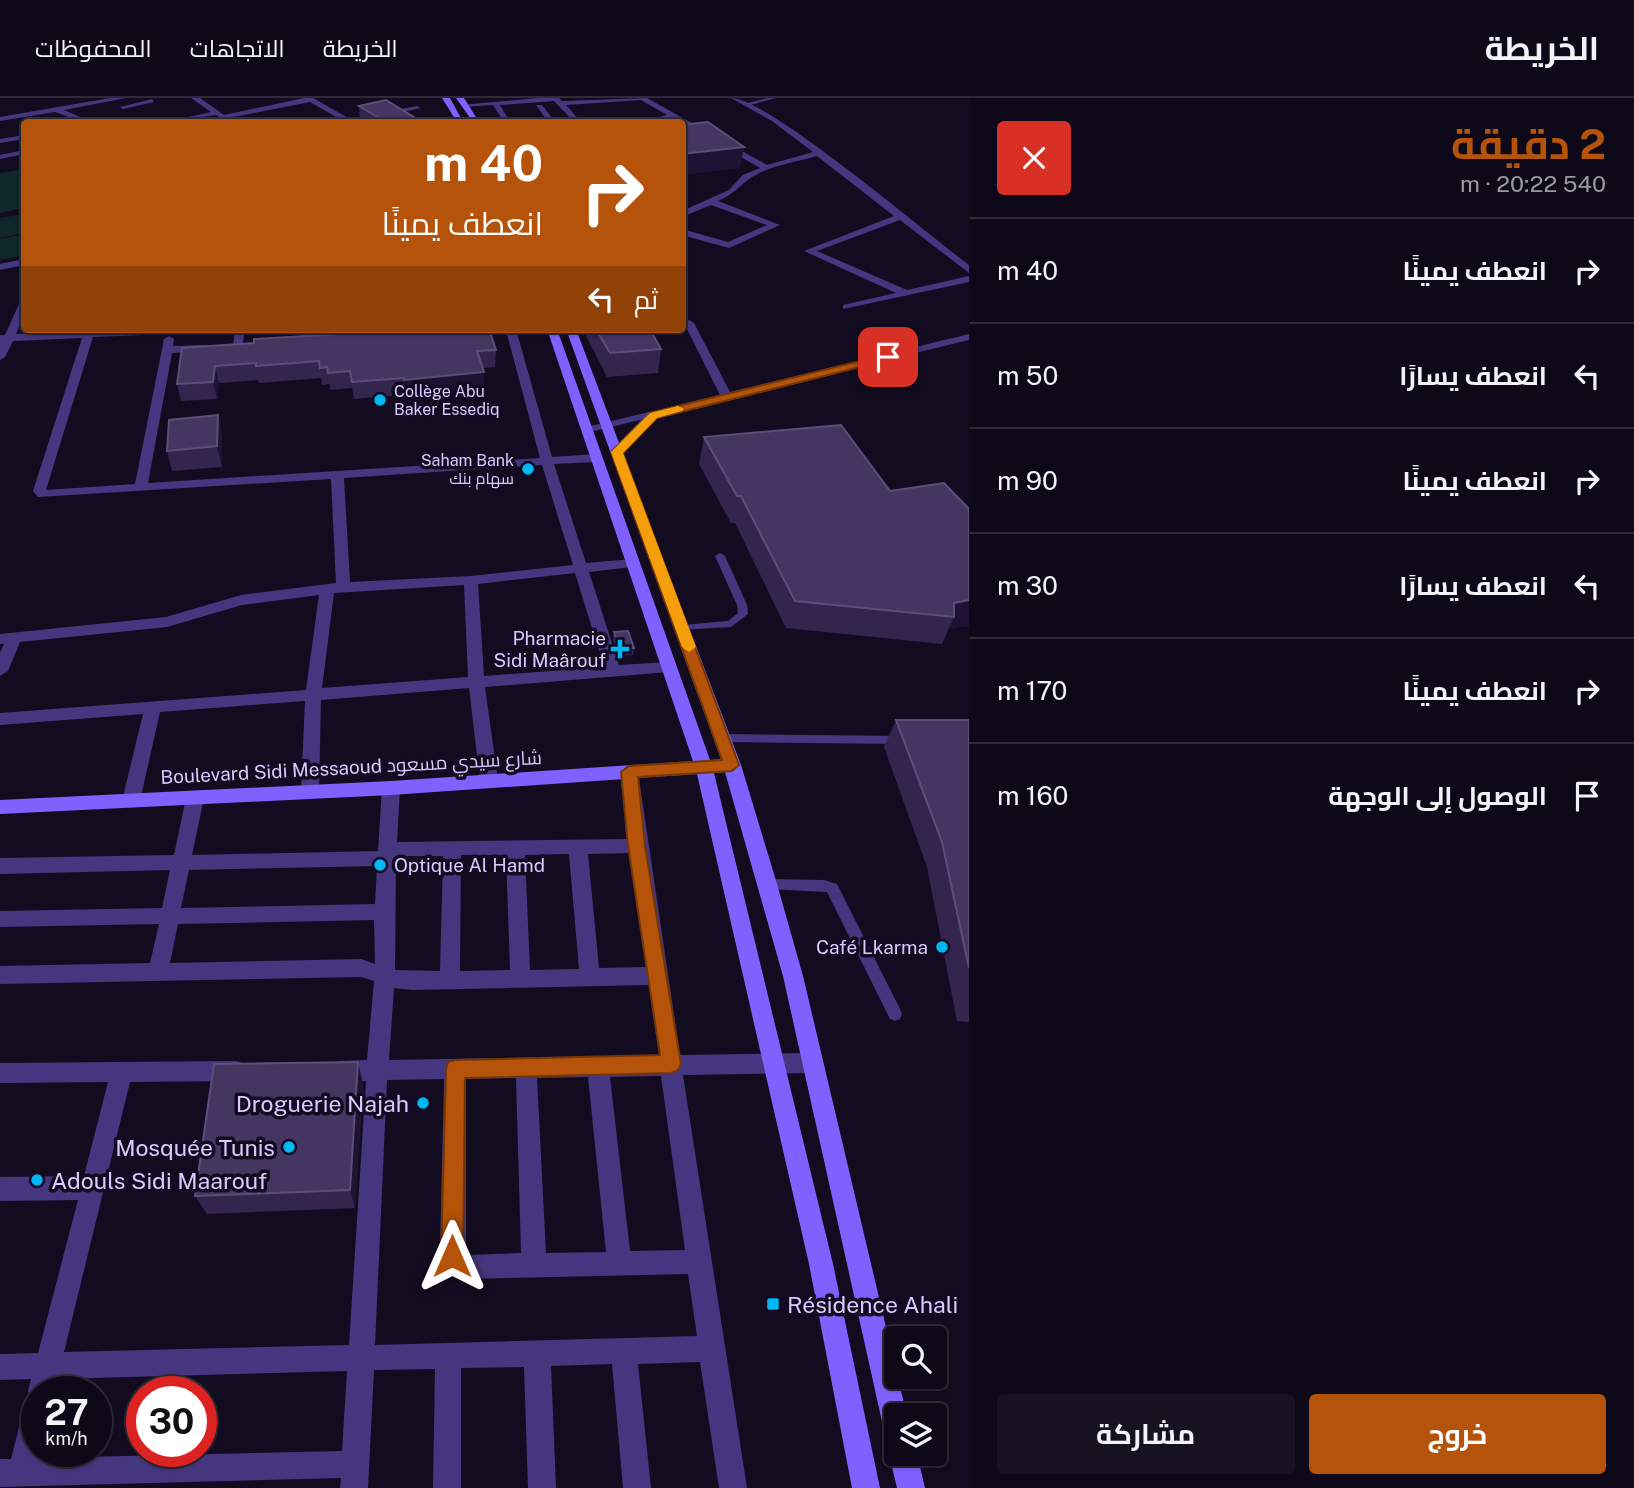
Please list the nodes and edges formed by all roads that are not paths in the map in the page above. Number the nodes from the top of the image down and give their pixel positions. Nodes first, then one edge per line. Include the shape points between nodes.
1 (132, 98) edge
2 (195, 98) edge
3 (412, 98) edge
4 (446, 98) edge
5 (643, 98) edge
6 (735, 98) edge
7 (774, 98) edge
8 (309, 99) edge
9 (152, 101) dead end
10 (462, 101) edge
11 (123, 102) edge
12 (140, 103) junction
13 (562, 104) junction
14 (747, 104) junction
15 (33, 105) dead end
16 (497, 106) junction
17 (539, 107) junction
18 (57, 110) junction
19 (41, 112) junction
20 (220, 115) junction
21 (674, 116) junction
22 (2, 118) edge
23 (81, 119) edge
24 (190, 119) edge
25 (227, 119) edge
26 (343, 119) edge
27 (369, 119) edge
28 (458, 119) edge
29 (474, 119) edge
30 (505, 119) edge
31 (549, 119) edge
32 (575, 119) edge
33 (658, 119) edge
34 (679, 119) edge
35 (686, 123) edge
36 (21, 125) edge
37 (21, 138) edge
38 (0, 141) edge
39 (21, 153) edge
40 (818, 153) junction
41 (0, 157) edge
42 (766, 168) junction
43 (712, 202) junction
44 (686, 212) edge
45 (900, 217) junction
46 (686, 233) edge
47 (21, 263) edge
48 (0, 267) edge
49 (969, 270) edge
50 (969, 279) edge
51 (905, 293) junction
52 (847, 307) dead end
53 (21, 309) edge
54 (689, 323) dead end
55 (65, 333) edge
56 (88, 333) edge
57 (170, 333) edge
58 (237, 333) edge
59 (307, 333) edge
60 (464, 333) edge
61 (512, 333) edge
62 (553, 333) edge
63 (572, 333) edge
64 (449, 334) edge
65 (969, 337) edge
66 (5, 338) edge
67 (319, 342) edge
68 (293, 343) edge
69 (306, 343) junction
70 (251, 345) edge
71 (226, 347) junction
72 (167, 350) junction
73 (0, 357) edge
74 (727, 397) junction
75 (653, 415) junction
76 (607, 426) junction
77 (586, 431) junction
78 (617, 452) junction
79 (596, 458) junction
80 (547, 461) junction
81 (337, 475) junction
82 (141, 487) junction
83 (720, 556) dead end
84 (632, 563) junction
85 (582, 569) junction
86 (471, 580) junction
87 (335, 588) junction
88 (682, 628) junction
89 (7, 639) edge
90 (669, 667) junction
91 (0, 671) edge
92 (613, 671) junction
93 (477, 681) junction
94 (313, 695) junction
95 (153, 707) junction
96 (0, 719) edge
97 (722, 738) junction
98 (914, 740) edge
99 (732, 765) junction
100 (704, 767) junction
101 (629, 772) junction
102 (489, 781) junction
103 (391, 788) junction
104 (310, 791) junction
105 (195, 797) junction
106 (131, 801) junction
107 (0, 807) edge
108 (636, 846) junction
109 (578, 847) junction
110 (452, 848) junction
111 (515, 848) junction
112 (388, 854) junction
113 (181, 864) junction
114 (0, 866) edge
115 (768, 884) junction
116 (384, 912) junction
117 (171, 916) junction
118 (0, 919) edge
119 (158, 973) junction
120 (0, 975) edge
121 (385, 975) junction
122 (656, 976) junction
123 (590, 977) junction
124 (520, 979) junction
125 (450, 980) junction
126 (895, 1014) dead end
127 (774, 1062) junction
128 (811, 1063) junction
129 (671, 1064) junction
130 (598, 1065) junction
131 (526, 1067) junction
132 (455, 1069) junction
133 (256, 1071) edge
134 (323, 1071) edge
135 (377, 1071) junction
136 (122, 1072) junction
137 (0, 1073) edge
138 (93, 1188) junction
139 (0, 1189) edge
140 (698, 1262) junction
141 (619, 1264) junction
142 (534, 1266) junction
143 (710, 1349) junction
144 (624, 1351) junction
145 (537, 1353) junction
146 (448, 1356) junction
147 (362, 1358) junction
148 (0, 1367) edge
149 (33, 1376) edge
150 (45, 1376) edge
151 (89, 1376) edge
152 (891, 1403) edge
153 (21, 1452) edge
154 (906, 1466) edge
155 (355, 1476) edge
156 (12, 1477) edge
157 (447, 1488) edge
158 (542, 1488) edge
159 (637, 1488) edge
160 (733, 1488) edge
161 (866, 1488) edge
162 (911, 1488) edge

1 - 12 lane
2 - 20 street
3 - 27 street via 419,112
4 - 28 street
5 - 13 street
5 - 21 street
6 - 14 street
7 - 14 lane
8 - 20 street
8 - 26 street
9 - 12 lane
10 - 16 street
10 - 29 street
11 - 12 lane
11 - 18 street
13 - 16 street via 556,99
13 - 17 street
13 - 32 street
14 - 40 street via 775,119
15 - 19 street
16 - 17 street
16 - 30 street
17 - 31 street
18 - 19 street
18 - 23 street
19 - 22 street
20 - 24 street
20 - 25 street
21 - 33 street
21 - 34 street
22 - 36 street
35 - 42 street
37 - 38 street
39 - 41 street
40 - 42 street
40 - 45 street
42 - 43 street
43 - 44 street
43 - 46 street via 775,225 729,245
45 - 49 street
45 - 51 street via 809,250
47 - 48 street
50 - 51 street
51 - 52 street
53 - 66 street
54 - 74 street
55 - 66 street
56 - 82 street via 39,491
57 - 72 street
58 - 71 street
59 - 69 street
60 - 64 street
61 - 80 street
62 - 77 street
63 - 76 street
65 - 74 street
66 - 73 street
67 - 69 street
68 - 69 street
70 - 71 street
71 - 72 street
72 - 82 street
74 - 75 street
75 - 76 street
75 - 78 street
76 - 77 street
76 - 78 street
77 - 79 street
78 - 88 street
79 - 80 street
79 - 84 street
80 - 81 street
80 - 85 street
81 - 82 street
81 - 87 street
83 - 88 lane via 743,614 731,625
84 - 85 street
84 - 90 street
85 - 86 street
85 - 92 street
86 - 87 street
86 - 93 street
87 - 89 street via 242,600 167,622
87 - 94 street
88 - 97 street
89 - 91 street
90 - 92 street
90 - 100 street
92 - 93 street
93 - 94 street
93 - 102 street
94 - 95 street
94 - 104 street
95 - 96 street
95 - 106 street
97 - 98 lane
97 - 99 street
99 - 100 street, Boulevard Sidi Messaoud شارع سيدي مسعود
99 - 115 street
100 - 101 street, Boulevard Sidi Messaoud شارع سيدي مسعود
100 - 127 street
101 - 102 street, Boulevard Sidi Messaoud شارع سيدي مسعود
101 - 108 street
102 - 103 street, Boulevard Sidi Messaoud شارع سيدي مسعود
103 - 104 street, Boulevard Sidi Messaoud شارع سيدي مسعود
103 - 112 street
104 - 105 street, Boulevard Sidi Messaoud شارع سيدي مسعود
105 - 106 street, Boulevard Sidi Messaoud شارع سيدي مسعود
105 - 113 street
106 - 107 street, Boulevard Sidi Messaoud شارع سيدي مسعود
108 - 109 street
108 - 122 street
109 - 111 street
109 - 123 street
110 - 111 street
110 - 112 street
110 - 125 street
111 - 124 street
112 - 113 street
112 - 116 street
113 - 114 street
113 - 117 street
115 - 126 lane via 832,888
115 - 128 street
116 - 117 street
116 - 121 street
117 - 118 street
117 - 119 street
119 - 120 street
119 - 121 street via 362,968
121 - 125 street via 412,981
121 - 135 street
122 - 123 street
122 - 129 street
123 - 124 street
124 - 125 street
127 - 128 street
127 - 129 street
127 - 161 street
128 - 152 street
129 - 130 street
129 - 140 street
130 - 131 street
130 - 141 street
131 - 132 street
131 - 142 street
132 - 135 street
132 - 142 street via 455,1263 461,1267
133 - 136 street
134 - 135 street
135 - 147 street
136 - 137 street
136 - 138 street
138 - 139 street
138 - 150 street
140 - 141 street
140 - 143 street
141 - 142 street
143 - 144 street
143 - 160 street
144 - 145 street
144 - 159 street
145 - 146 street
145 - 158 street
146 - 147 street
146 - 157 street
147 - 151 street
147 - 155 street
148 - 149 street
153 - 156 street
154 - 162 street
155 - 156 street

